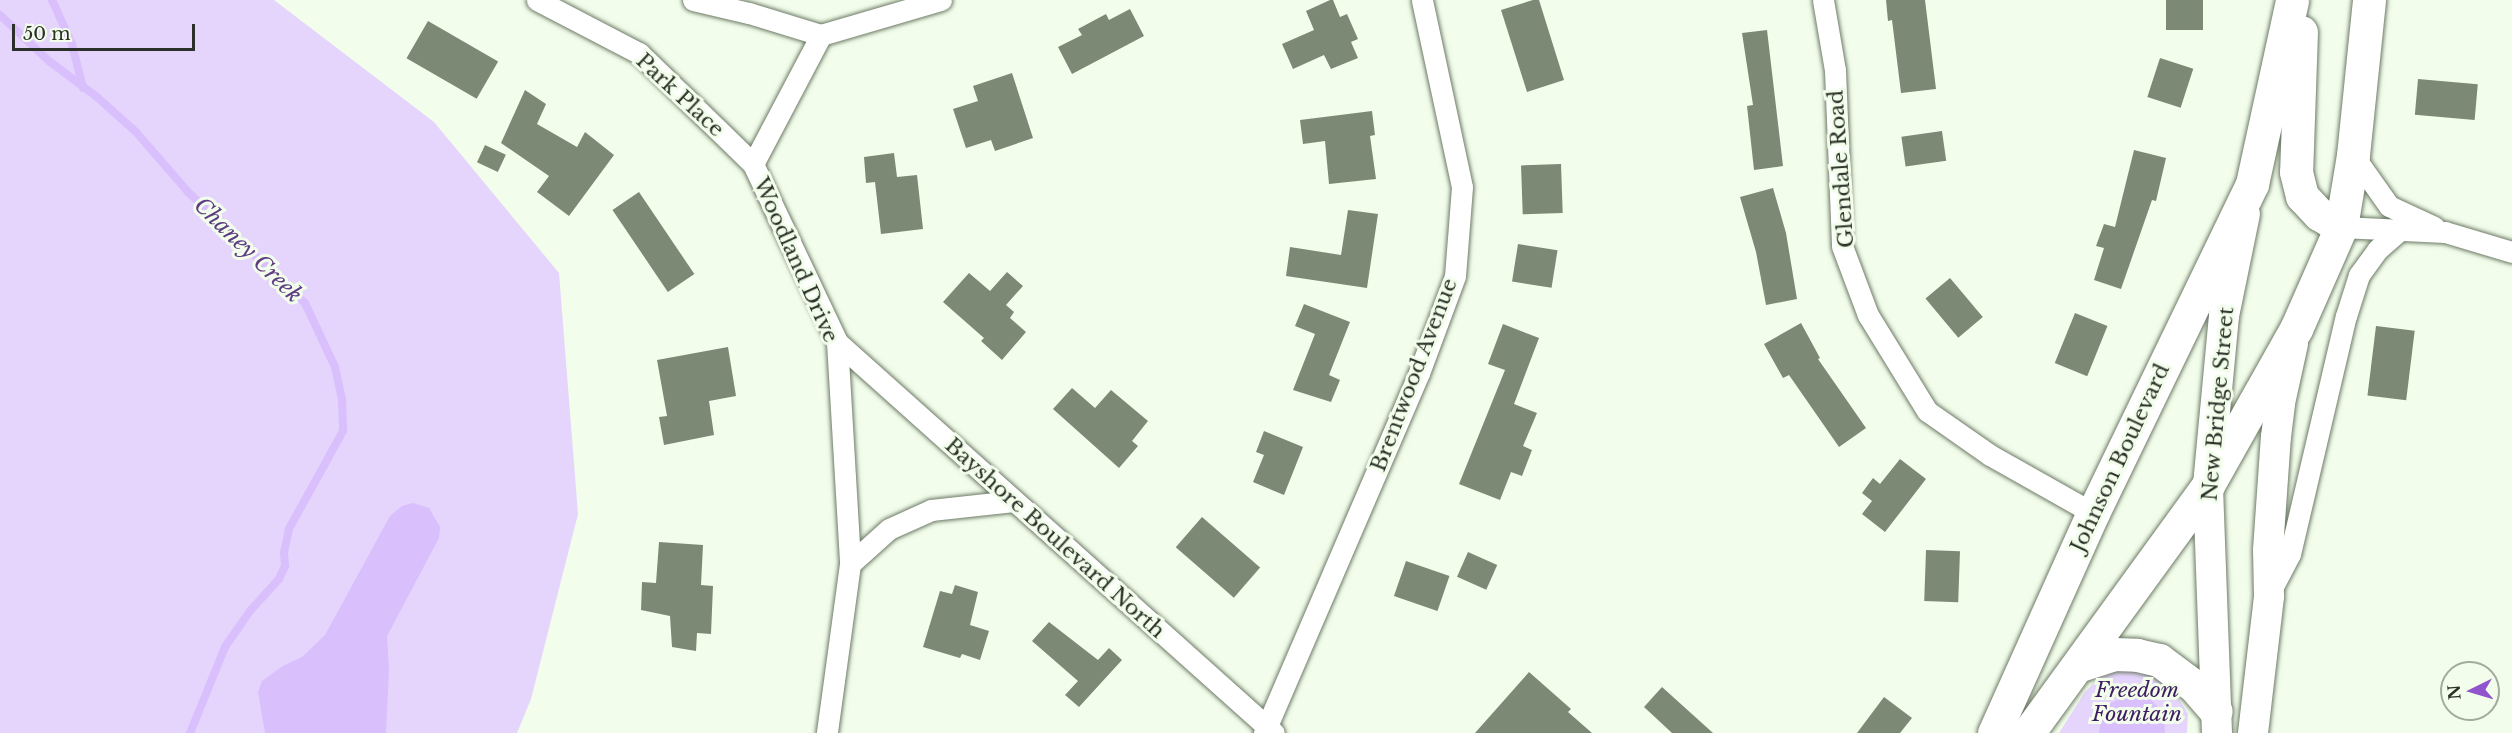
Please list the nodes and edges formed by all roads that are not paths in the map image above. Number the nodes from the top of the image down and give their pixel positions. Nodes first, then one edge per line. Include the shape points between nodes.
1 (537, 0) edge
2 (693, 0) edge
3 (941, 0) edge
4 (1422, 0) edge
5 (1823, 0) edge
6 (2292, 0) edge
7 (2302, 0) edge
8 (2369, 0) edge
9 (821, 35) junction
10 (2353, 155) junction
11 (753, 164) junction
12 (2252, 184) junction
13 (2341, 227) junction
14 (2401, 229) junction
15 (2445, 232) junction
16 (2512, 252) edge
17 (2296, 329) junction
18 (837, 342) junction
19 (2208, 485) junction
20 (1014, 501) junction
21 (2093, 513) junction
22 (850, 564) junction
23 (2269, 596) junction
24 (2080, 665) junction
25 (2216, 722) edge
26 (1268, 731) edge
27 (827, 733) edge
28 (1994, 733) edge
29 (2028, 733) edge
30 (2253, 733) edge

1 - 11 street, Park Place via 639,53
2 - 9 street
3 - 9 street
4 - 26 street, Brentwood Avenue via 1462,186 1455,276 1419,373
5 - 21 street, Glendale Road via 1835,70 1842,246 1868,315 1927,411 1990,455
6 - 12 main road, Johnson Boulevard
7 - 13 main road via 2296,172 2302,196 2319,214
8 - 10 main road
9 - 11 street, Woodland Drive
10 - 13 main road
10 - 15 street via 2389,206
11 - 18 street, Woodland Drive
12 - 19 main road, New Bridge Street via 2224,316
12 - 21 main road, Johnson Boulevard
13 - 14 street
13 - 17 main road
14 - 15 street
14 - 23 street via 2378,249 2359,275 2290,554
15 - 16 street
17 - 19 main road
17 - 23 main road via 2278,425 2268,550
18 - 20 street, Bayshore Boulevard North
18 - 22 street, Woodland Drive
19 - 24 main road
19 - 25 main road, New Bridge Street
20 - 22 street via 932,510 889,529
20 - 26 street, Bayshore Boulevard North
21 - 28 main road, Johnson Boulevard
22 - 27 street, Woodland Drive
23 - 30 main road
24 - 25 main road via 2113,654 2159,660 2194,686
24 - 29 main road

